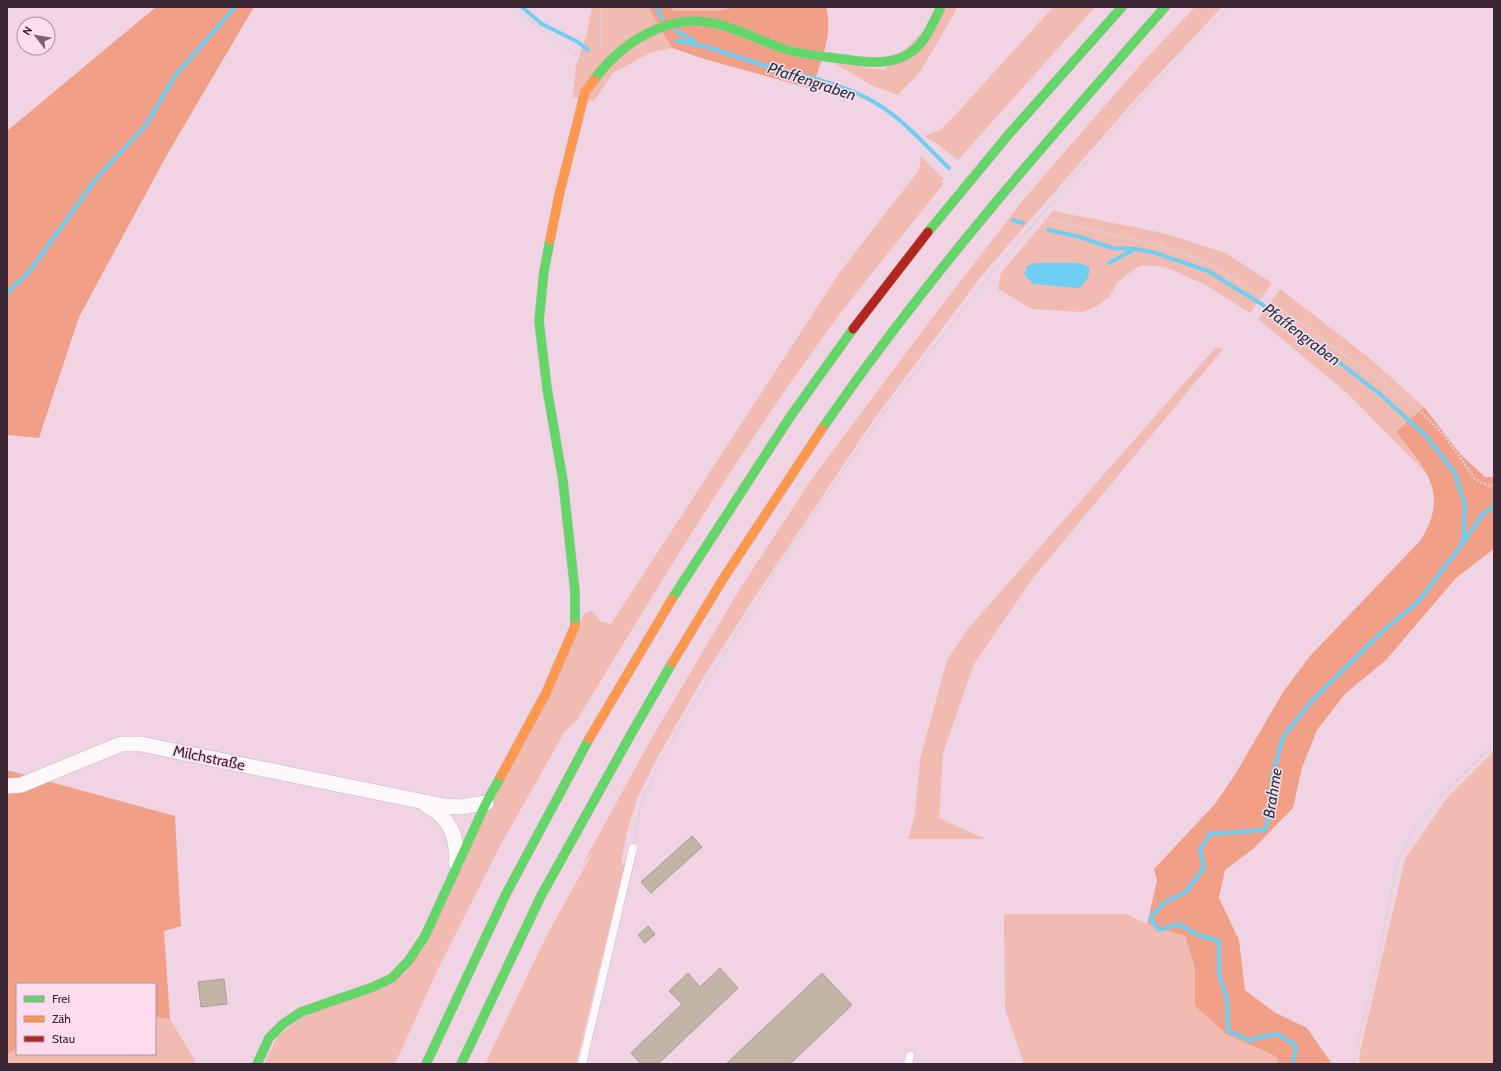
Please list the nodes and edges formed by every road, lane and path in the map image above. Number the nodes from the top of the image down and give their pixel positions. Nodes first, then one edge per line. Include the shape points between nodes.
1 (511, 7) edge
2 (601, 7) edge
3 (941, 7) edge
4 (1122, 7) edge
5 (1165, 7) edge
6 (1229, 7) edge
7 (606, 63) junction
8 (599, 72) junction
9 (1039, 217) junction
10 (1494, 485) edge
11 (1494, 743) edge
12 (7, 786) edge
13 (417, 800) junction
14 (486, 804) junction
15 (633, 848) joint
16 (456, 867) junction
17 (910, 1056) dead end
18 (257, 1064) edge
19 (426, 1064) edge
20 (462, 1064) edge
21 (582, 1064) edge
22 (908, 1064) edge
23 (1353, 1064) edge

1 - 8 path
2 - 7 path via 600,42
3 - 7 main road via 926,36 914,50 900,59 870,63 788,50 713,23 692,21 658,28 626,47
4 - 19 main road via 958,194 831,357 756,467 681,584 558,793
5 - 20 main road via 1004,191 931,281 835,411 739,552 639,720 540,899
6 - 9 path via 1147,90
7 - 8 main road
8 - 14 main road via 585,92 576,124 544,271 539,321 547,388 563,481 575,592 575,626 546,693
9 - 10 path via 1176,250 1211,264 1282,310 1416,407 1445,436 1475,479 1489,486
9 - 15 path via 888,405 787,552 658,765 640,804
11 - 23 path via 1435,802 1414,827 1402,850
12 - 13 street, Milchstraße via 21,785 121,744 141,744
13 - 14 street, Milchstraße via 459,807
13 - 16 street, Milchstraße via 440,812 450,828 457,850
14 - 16 main road
15 - 21 lane
16 - 18 main road via 425,936 409,960 392,978 301,1012 283,1024 269,1038
17 - 22 lane

